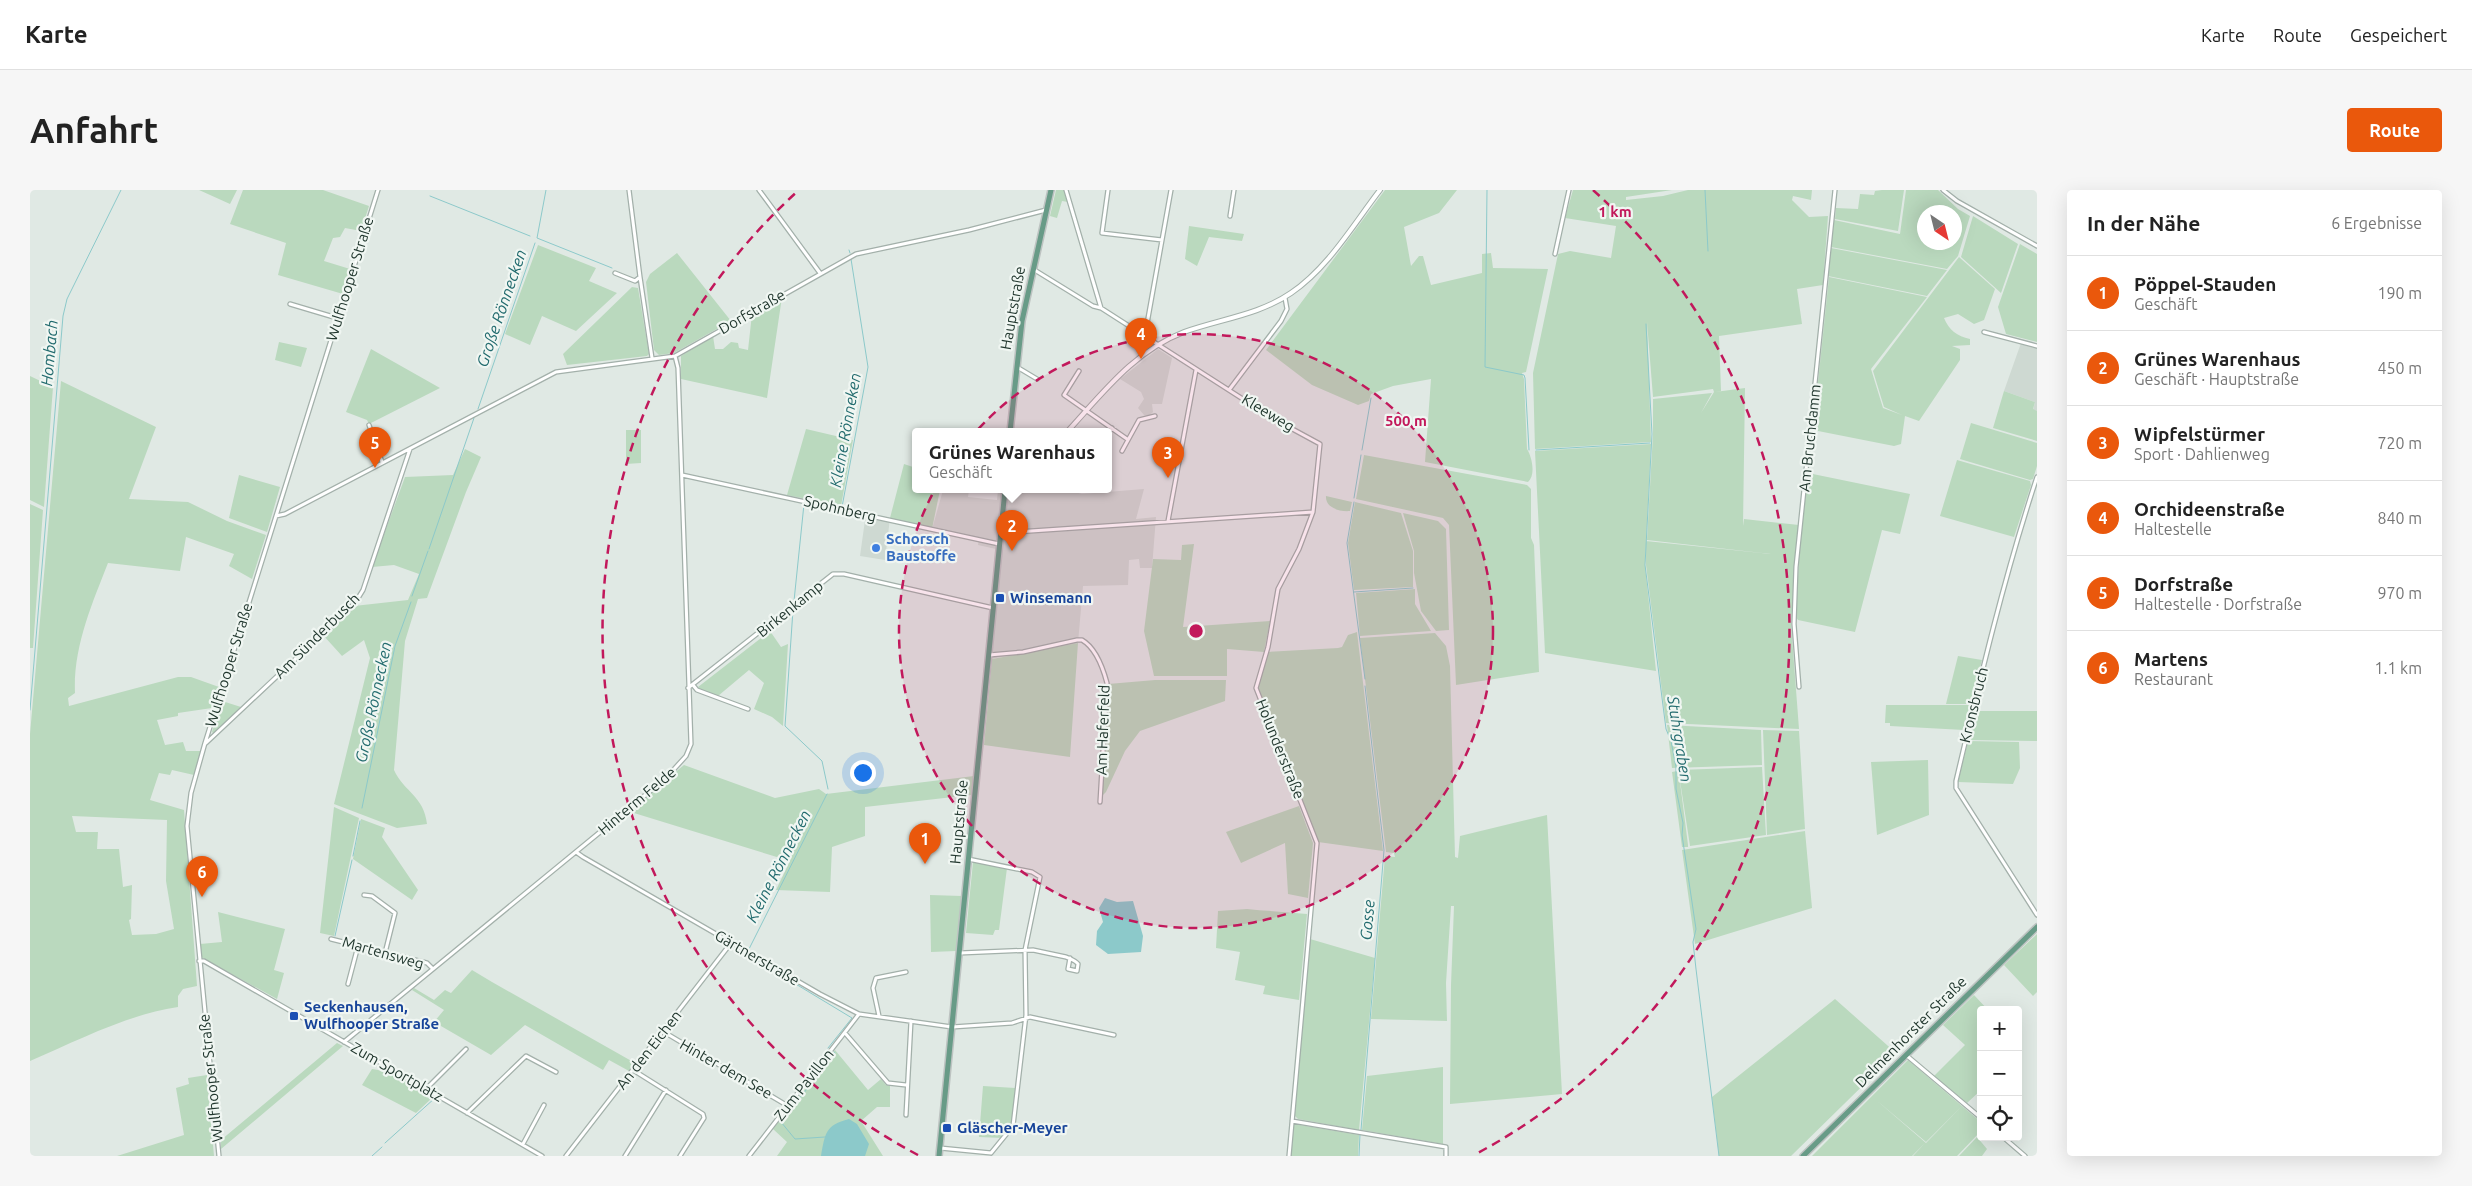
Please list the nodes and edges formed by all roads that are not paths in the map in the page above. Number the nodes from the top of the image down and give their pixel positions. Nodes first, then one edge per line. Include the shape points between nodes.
1 (378, 190) edge
2 (629, 190) edge
3 (759, 190) edge
4 (1050, 190) edge
5 (1066, 190) edge
6 (1108, 190) edge
7 (1171, 190) edge
8 (1234, 190) edge
9 (1380, 190) edge
10 (1570, 190) edge
11 (1835, 190) edge
12 (1943, 190) edge
13 (1046, 210) junction
14 (1230, 216) dead end
15 (1162, 240) junction
16 (2037, 246) edge
17 (1554, 254) dead end
18 (1032, 269) junction
19 (615, 273) dead end
20 (820, 273) junction
21 (640, 276) junction
22 (1284, 298) junction
23 (290, 304) dead end
24 (1102, 308) junction
25 (337, 318) junction
26 (1984, 332) dead end
27 (1145, 335) junction
28 (1159, 344) junction
29 (2037, 346) edge
30 (675, 356) junction
31 (652, 358) junction
32 (1017, 367) junction
33 (1196, 370) junction
34 (1079, 371) dead end
35 (1037, 379) dead end
36 (1229, 390) junction
37 (1087, 410) junction
38 (1155, 416) dead end
39 (368, 425) dead end
40 (1010, 428) edge
41 (1071, 428) edge
42 (1112, 428) joint
43 (1127, 439) junction
44 (410, 448) junction
45 (1122, 451) dead end
46 (382, 462) junction
47 (682, 475) junction
48 (2037, 477) edge
49 (1005, 493) edge
50 (1313, 512) junction
51 (276, 516) junction
52 (1168, 521) junction
53 (1000, 533) junction
54 (999, 544) junction
55 (993, 608) junction
56 (989, 655) junction
57 (694, 685) junction
58 (1799, 687) dead end
59 (688, 688) junction
60 (748, 708) dead end
61 (205, 743) junction
62 (1100, 802) dead end
63 (576, 852) junction
64 (968, 859) junction
65 (364, 896) dead end
66 (2037, 915) edge
67 (2037, 927) edge
68 (331, 939) dead end
69 (731, 943) junction
70 (358, 946) junction
71 (1025, 950) junction
72 (385, 953) junction
73 (959, 953) junction
74 (1070, 958) dead end
75 (199, 961) junction
76 (433, 969) junction
77 (906, 972) dead end
78 (348, 984) dead end
79 (859, 1014) junction
80 (879, 1016) junction
81 (1025, 1018) junction
82 (911, 1021) junction
83 (952, 1026) junction
84 (664, 1032) junction
85 (845, 1033) junction
86 (1114, 1035) dead end
87 (344, 1042) junction
88 (466, 1049) dead end
89 (1906, 1055) junction
90 (633, 1070) junction
91 (556, 1072) dead end
92 (906, 1085) junction
93 (426, 1089) junction
94 (666, 1090) junction
95 (544, 1106) dead end
96 (788, 1106) junction
97 (467, 1113) junction
98 (906, 1115) dead end
99 (1977, 1115) edge
100 (1292, 1121) junction
101 (2008, 1141) edge
102 (522, 1144) junction
103 (940, 1148) junction
104 (992, 1154) edge
105 (219, 1156) edge
106 (542, 1156) edge
107 (566, 1156) edge
108 (625, 1156) edge
109 (680, 1156) edge
110 (749, 1156) edge
111 (939, 1156) edge
112 (1289, 1156) edge
113 (1446, 1156) edge
114 (1803, 1156) edge
115 (2025, 1156) edge

1 - 25 street, Wulfhooper Straße
2 - 21 street
3 - 20 street
4 - 13 main road, Hauptstraße
5 - 24 street
6 - 15 street via 1102,233
7 - 15 street
8 - 14 street
9 - 22 street via 1316,272
10 - 17 street
11 - 58 street, Am Bruchdamm via 1796,567 1794,624
12 - 16 street
13 - 18 main road, Hauptstraße
13 - 20 street, Dorfstraße via 969,230 869,250
15 - 27 street
18 - 24 street, Kleeweg via 1093,306
18 - 32 main road, Hauptstraße
19 - 21 street via 635,281
20 - 30 street, Dorfstraße
21 - 31 street
22 - 28 street via 1264,308 1184,332
22 - 36 street via 1287,309 1281,320
23 - 25 street
24 - 27 street, Kleeweg
25 - 51 street, Wulfhooper Straße
26 - 29 street
27 - 28 street, Kleeweg
28 - 33 street, Kleeweg
28 - 37 street via 1132,364
30 - 31 street, Dorfstraße
30 - 47 street, Hinterm Felde
31 - 44 street, Dorfstraße via 556,372
32 - 35 street
32 - 40 main road, Hauptstraße
33 - 36 street, Kleeweg
33 - 52 street
34 - 37 street via 1064,395
36 - 50 street, Kleeweg via 1320,444
37 - 41 street
37 - 42 street
38 - 43 street via 1141,418
39 - 46 street
42 - 43 street
43 - 45 street
44 - 46 street, Dorfstraße
44 - 61 street, Am Sünderbusch via 355,603
46 - 51 street, Dorfstraße
47 - 54 street, Spohnberg
47 - 59 street, Hinterm Felde
48 - 66 street, Kronsbruch via 1984,665 1956,788
49 - 53 main road, Hauptstraße
50 - 52 street
50 - 100 street, Holunderstraße via 1299,549 1278,589 1268,647 1256,688 1317,843
51 - 61 street, Wulfhooper Straße
52 - 53 street
53 - 54 main road, Hauptstraße
54 - 55 main road, Hauptstraße
55 - 56 main road, Hauptstraße
55 - 57 street, Birkenkamp via 833,574
56 - 62 street, Am Haferfeld via 1023,652 1078,640 1090,647 1104,668 1107,683
56 - 64 main road, Hauptstraße
57 - 59 street, Birkenkamp
57 - 60 street via 696,690
59 - 63 street, Hinterm Felde via 691,744 686,756 666,778
61 - 75 street, Wulfhooper Straße via 188,808 188,851
63 - 69 street, Gärtnerstraße
63 - 76 street, Hinterm Felde
64 - 71 street via 1032,872 1040,877
64 - 73 main road, Hauptstraße
65 - 72 street via 372,896 395,913
67 - 89 main road, Delmenhorster Straße
68 - 70 street, Martensweg
69 - 79 street, Gärtnerstraße
69 - 84 street, An den Eichen
70 - 72 street, Martensweg
70 - 78 street
71 - 73 street
71 - 74 street
71 - 81 street
72 - 76 street, Martensweg via 427,964
73 - 83 main road, Hauptstraße
75 - 87 street, Zum Sportplatz
75 - 105 street, Wulfhooper Straße
76 - 87 street, Hinterm Felde
77 - 80 street via 876,978 874,988
79 - 80 street, Gärtnerstraße
79 - 85 street, Zum Pavillon
80 - 82 street, Gärtnerstraße
81 - 83 street, Gärtnerstraße via 1012,1023
81 - 86 street
81 - 104 street via 1013,1126
82 - 83 street, Gärtnerstraße
82 - 92 street
83 - 103 main road, Hauptstraße
84 - 90 street, An den Eichen
84 - 96 street, Hinter dem See
85 - 92 street via 888,1083
85 - 96 street, Zum Pavillon
87 - 93 street, Zum Sportplatz
88 - 93 street
89 - 99 street
89 - 114 main road, Delmenhorster Straße
90 - 94 street
90 - 107 street, An den Eichen
91 - 97 street via 526,1056
92 - 98 street
93 - 97 street, Zum Sportplatz
94 - 108 street
94 - 109 street via 703,1114 704,1118
95 - 102 street
96 - 110 street, Zum Pavillon
97 - 102 street, Zum Sportplatz
100 - 112 street, Holunderstraße
100 - 113 street via 1446,1147
101 - 115 street
102 - 106 street, Zum Sportplatz
103 - 104 street
103 - 111 main road, Hauptstraße

